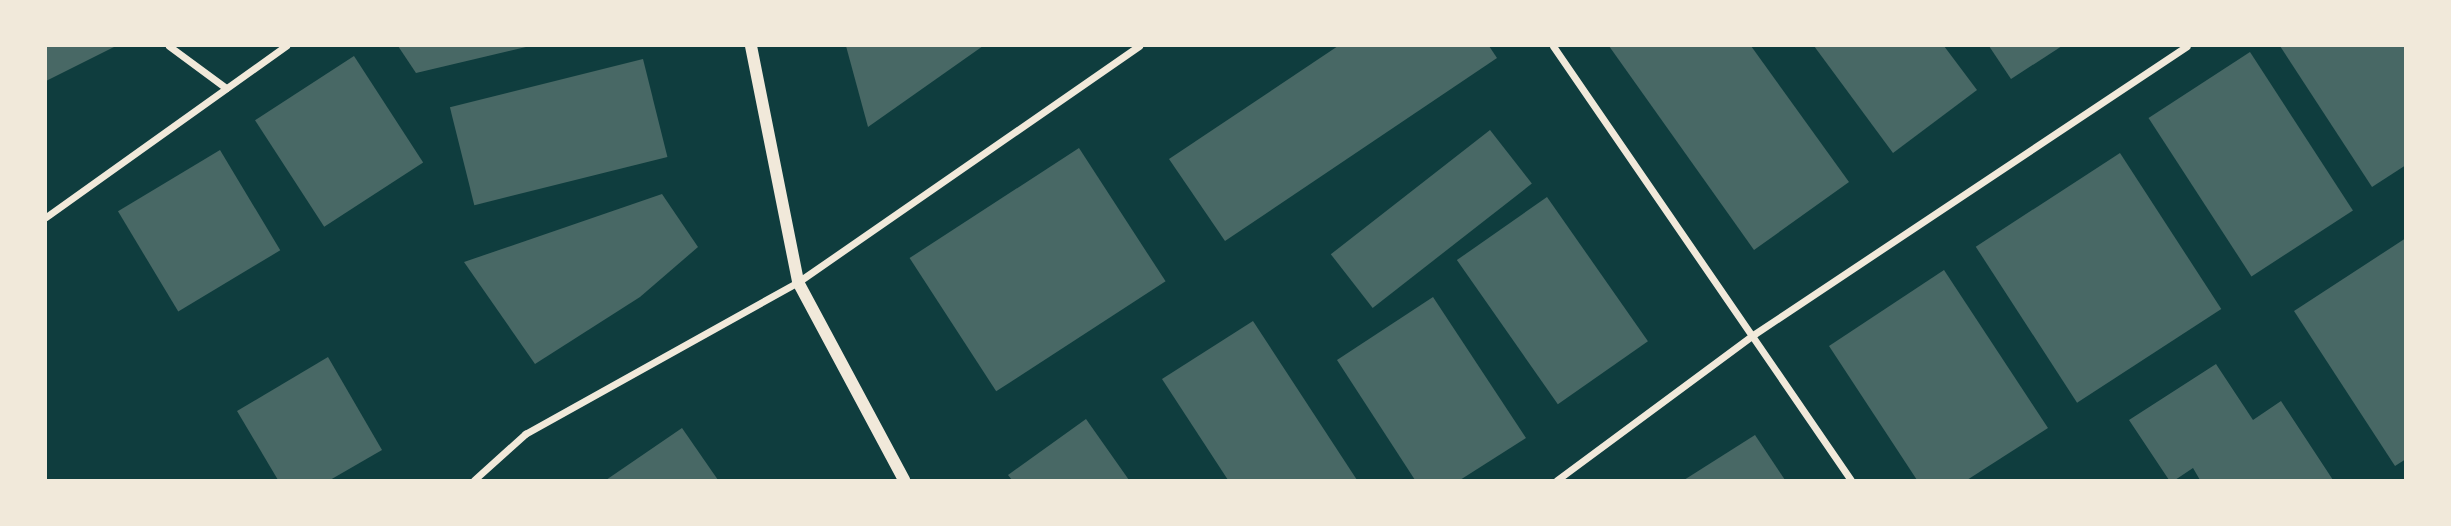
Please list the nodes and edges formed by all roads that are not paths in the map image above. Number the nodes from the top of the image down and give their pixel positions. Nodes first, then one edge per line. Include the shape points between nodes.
1 (169, 46) edge
2 (286, 46) edge
3 (751, 46) edge
4 (1139, 46) edge
5 (1553, 46) edge
6 (2187, 46) edge
7 (226, 88) junction
8 (46, 217) edge
9 (798, 282) junction
10 (1753, 335) junction
11 (474, 481) edge
12 (904, 481) edge
13 (1557, 481) edge
14 (1851, 481) edge

1 - 7 street
2 - 7 street
3 - 9 street
4 - 9 street
5 - 10 street
6 - 10 street
7 - 8 street
9 - 11 street via 524,434
9 - 12 street
10 - 13 street
10 - 14 street

